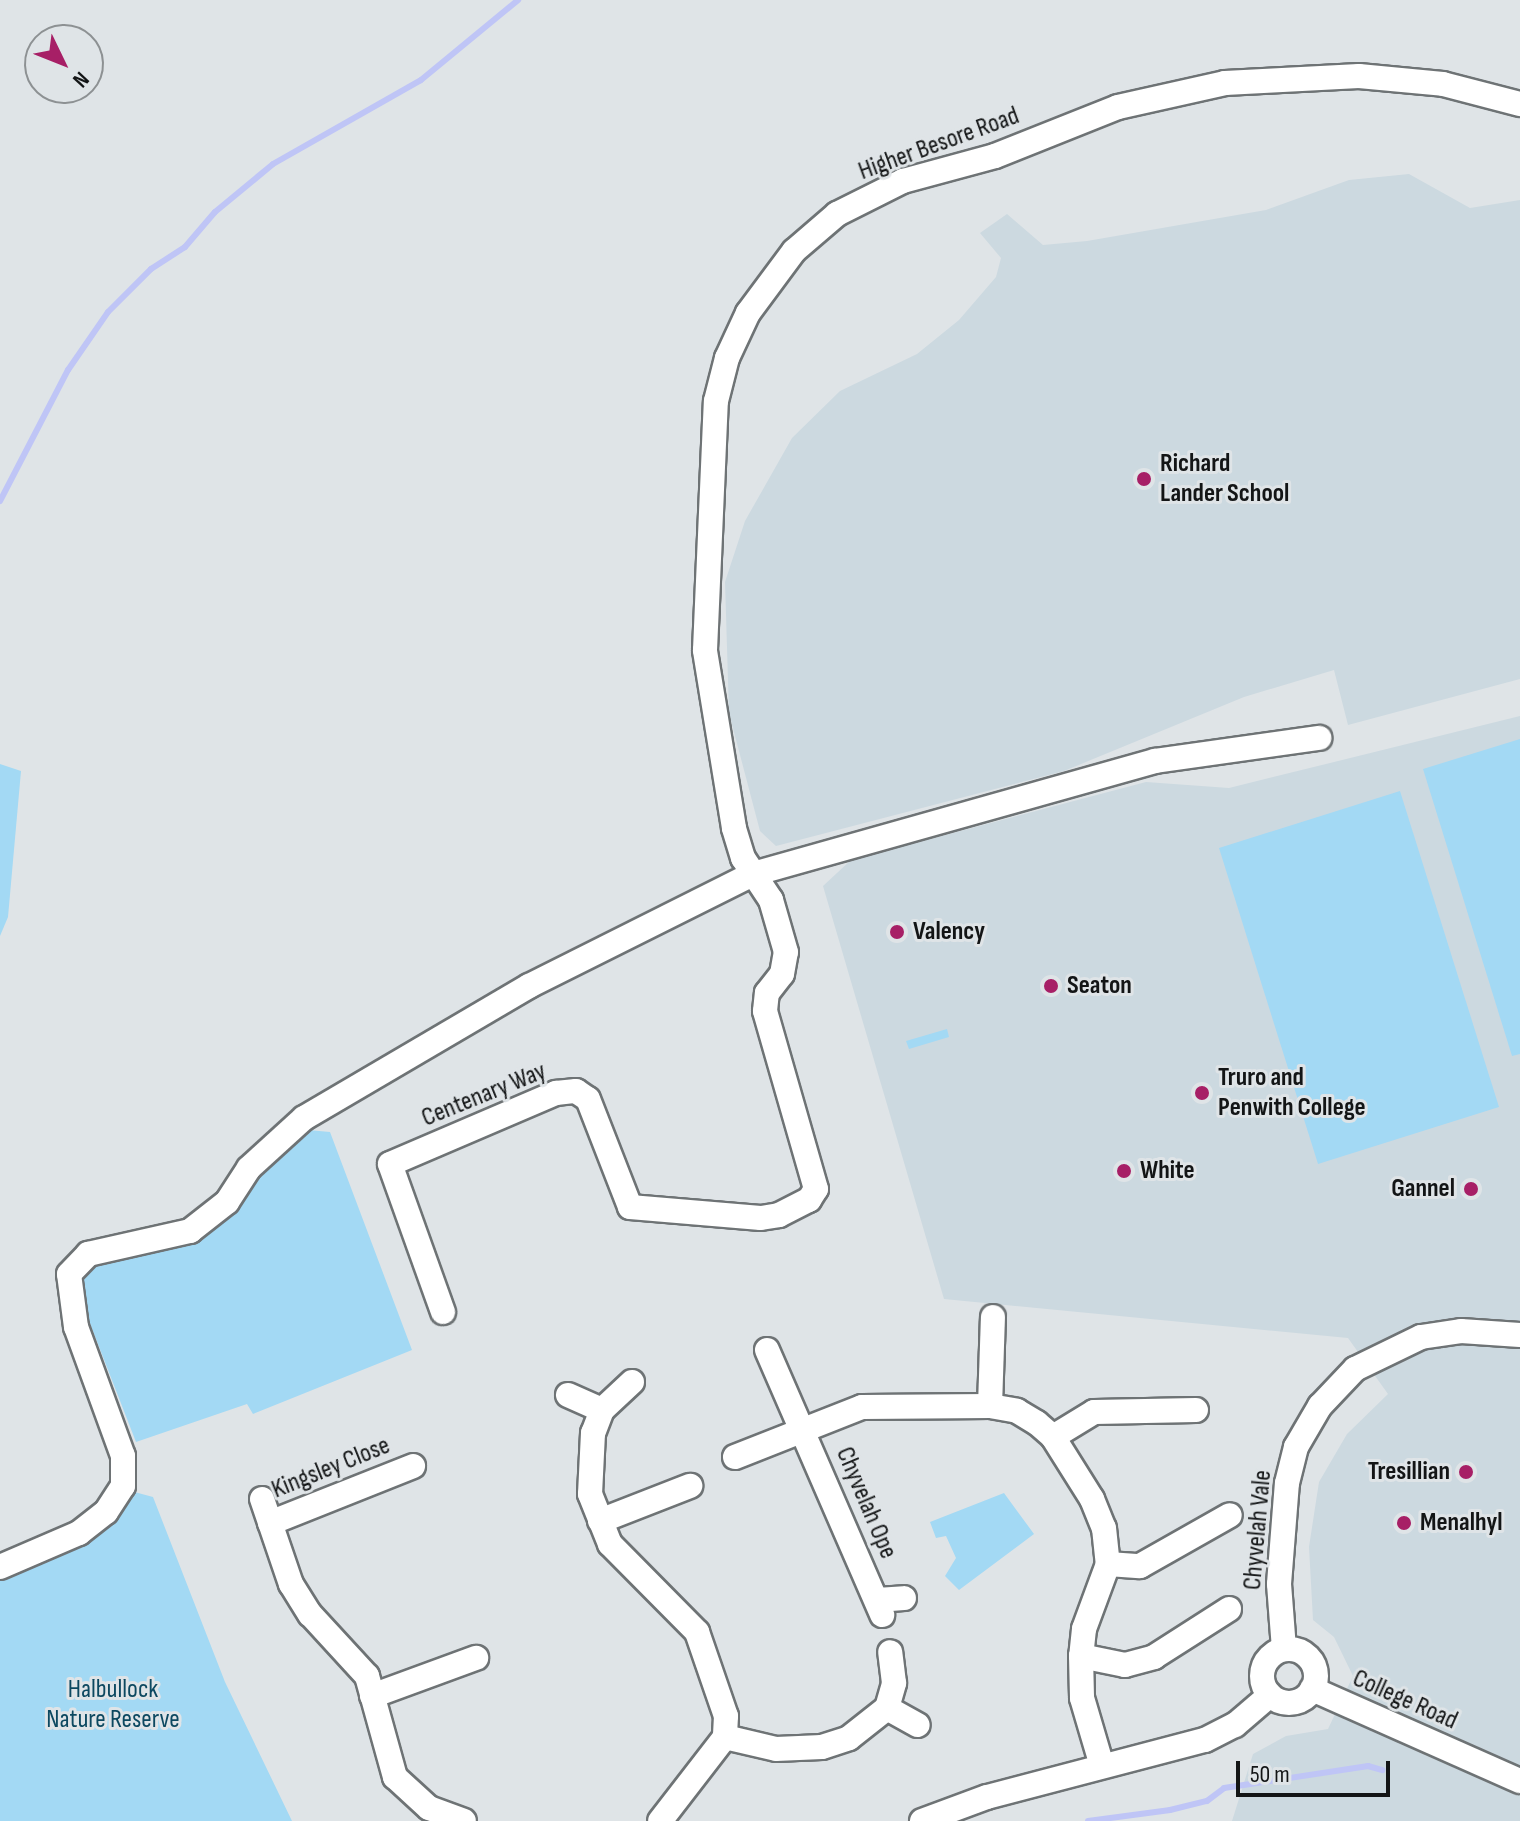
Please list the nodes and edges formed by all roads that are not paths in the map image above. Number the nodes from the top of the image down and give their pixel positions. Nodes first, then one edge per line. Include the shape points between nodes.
1 (1520, 104) edge
2 (1319, 738) dead end
3 (753, 874) junction
4 (443, 1312) dead end
5 (993, 1317) dead end
6 (1520, 1335) edge
7 (767, 1350) dead end
8 (632, 1382) dead end
9 (568, 1395) dead end
10 (990, 1406) junction
11 (602, 1410) junction
12 (1196, 1410) dead end
13 (804, 1428) junction
14 (1053, 1437) junction
15 (735, 1457) dead end
16 (413, 1466) dead end
17 (690, 1486) dead end
18 (1230, 1515) dead end
19 (600, 1521) junction
20 (1108, 1564) junction
21 (0, 1567) edge
22 (904, 1598) dead end
23 (1229, 1609) dead end
24 (1284, 1649) junction
25 (890, 1652) dead end
26 (1081, 1656) junction
27 (476, 1658) dead end
28 (1312, 1689) junction
29 (1270, 1695) junction
30 (372, 1696) junction
31 (887, 1708) junction
32 (918, 1725) dead end
33 (725, 1737) junction
34 (1102, 1766) junction
35 (1520, 1781) edge
36 (461, 1821) edge
37 (660, 1821) edge
38 (922, 1821) edge

1 - 3 street, Higher Besore Road via 1443,84 1359,76 1225,83 1118,107 995,156 903,181 837,214 794,251 748,313 727,358 712,434 705,650 724,787 743,858
2 - 3 street via 1155,761
3 - 4 street, Centenary Way via 771,900 786,952 782,974 767,993 765,1011 816,1189 809,1200 761,1218 630,1207 588,1099 576,1091 556,1093 390,1164
3 - 21 street via 529,986 304,1118 249,1168 227,1202 190,1231 88,1254 69,1274 76,1327 123,1456 123,1486 106,1512 79,1533
5 - 10 street
6 - 24 street, Chyvelah Vale via 1461,1331 1421,1337 1355,1369 1320,1406 1296,1447 1287,1483 1279,1584
7 - 13 street, Chyvelah Ope
8 - 11 street
9 - 11 street
10 - 13 street, Chyvelah Ope via 862,1407
10 - 14 street, Chyvelah Ope via 1017,1411
11 - 19 street via 588,1468
12 - 14 street via 1094,1412
13 - 15 street, Chyvelah Ope
13 - 22 street, Chyvelah Ope via 879,1607
14 - 20 street, Chyvelah Ope via 1092,1499 1104,1528
16 - 30 street, Kingsley Close via 266,1511 291,1584 310,1614 349,1650 367,1676
17 - 19 street
18 - 20 street via 1140,1566
19 - 33 street via 628,1568 697,1632 719,1686
20 - 26 street, Chyvelah Ope via 1084,1629
23 - 26 street via 1154,1657 1125,1665
24 - 28 street via 1300,1652 1313,1665
24 - 29 street via 1263,1669
25 - 31 street via 894,1683
26 - 34 street, Chyvelah Ope via 1082,1698
27 - 30 street
28 - 29 street via 1295,1702
28 - 35 street, College Road
29 - 34 street via 1235,1725 1205,1740
30 - 36 street, Kingsley Close via 395,1777 429,1808
31 - 32 street
31 - 33 street via 849,1738 822,1747 776,1749
33 - 37 street
34 - 38 street

